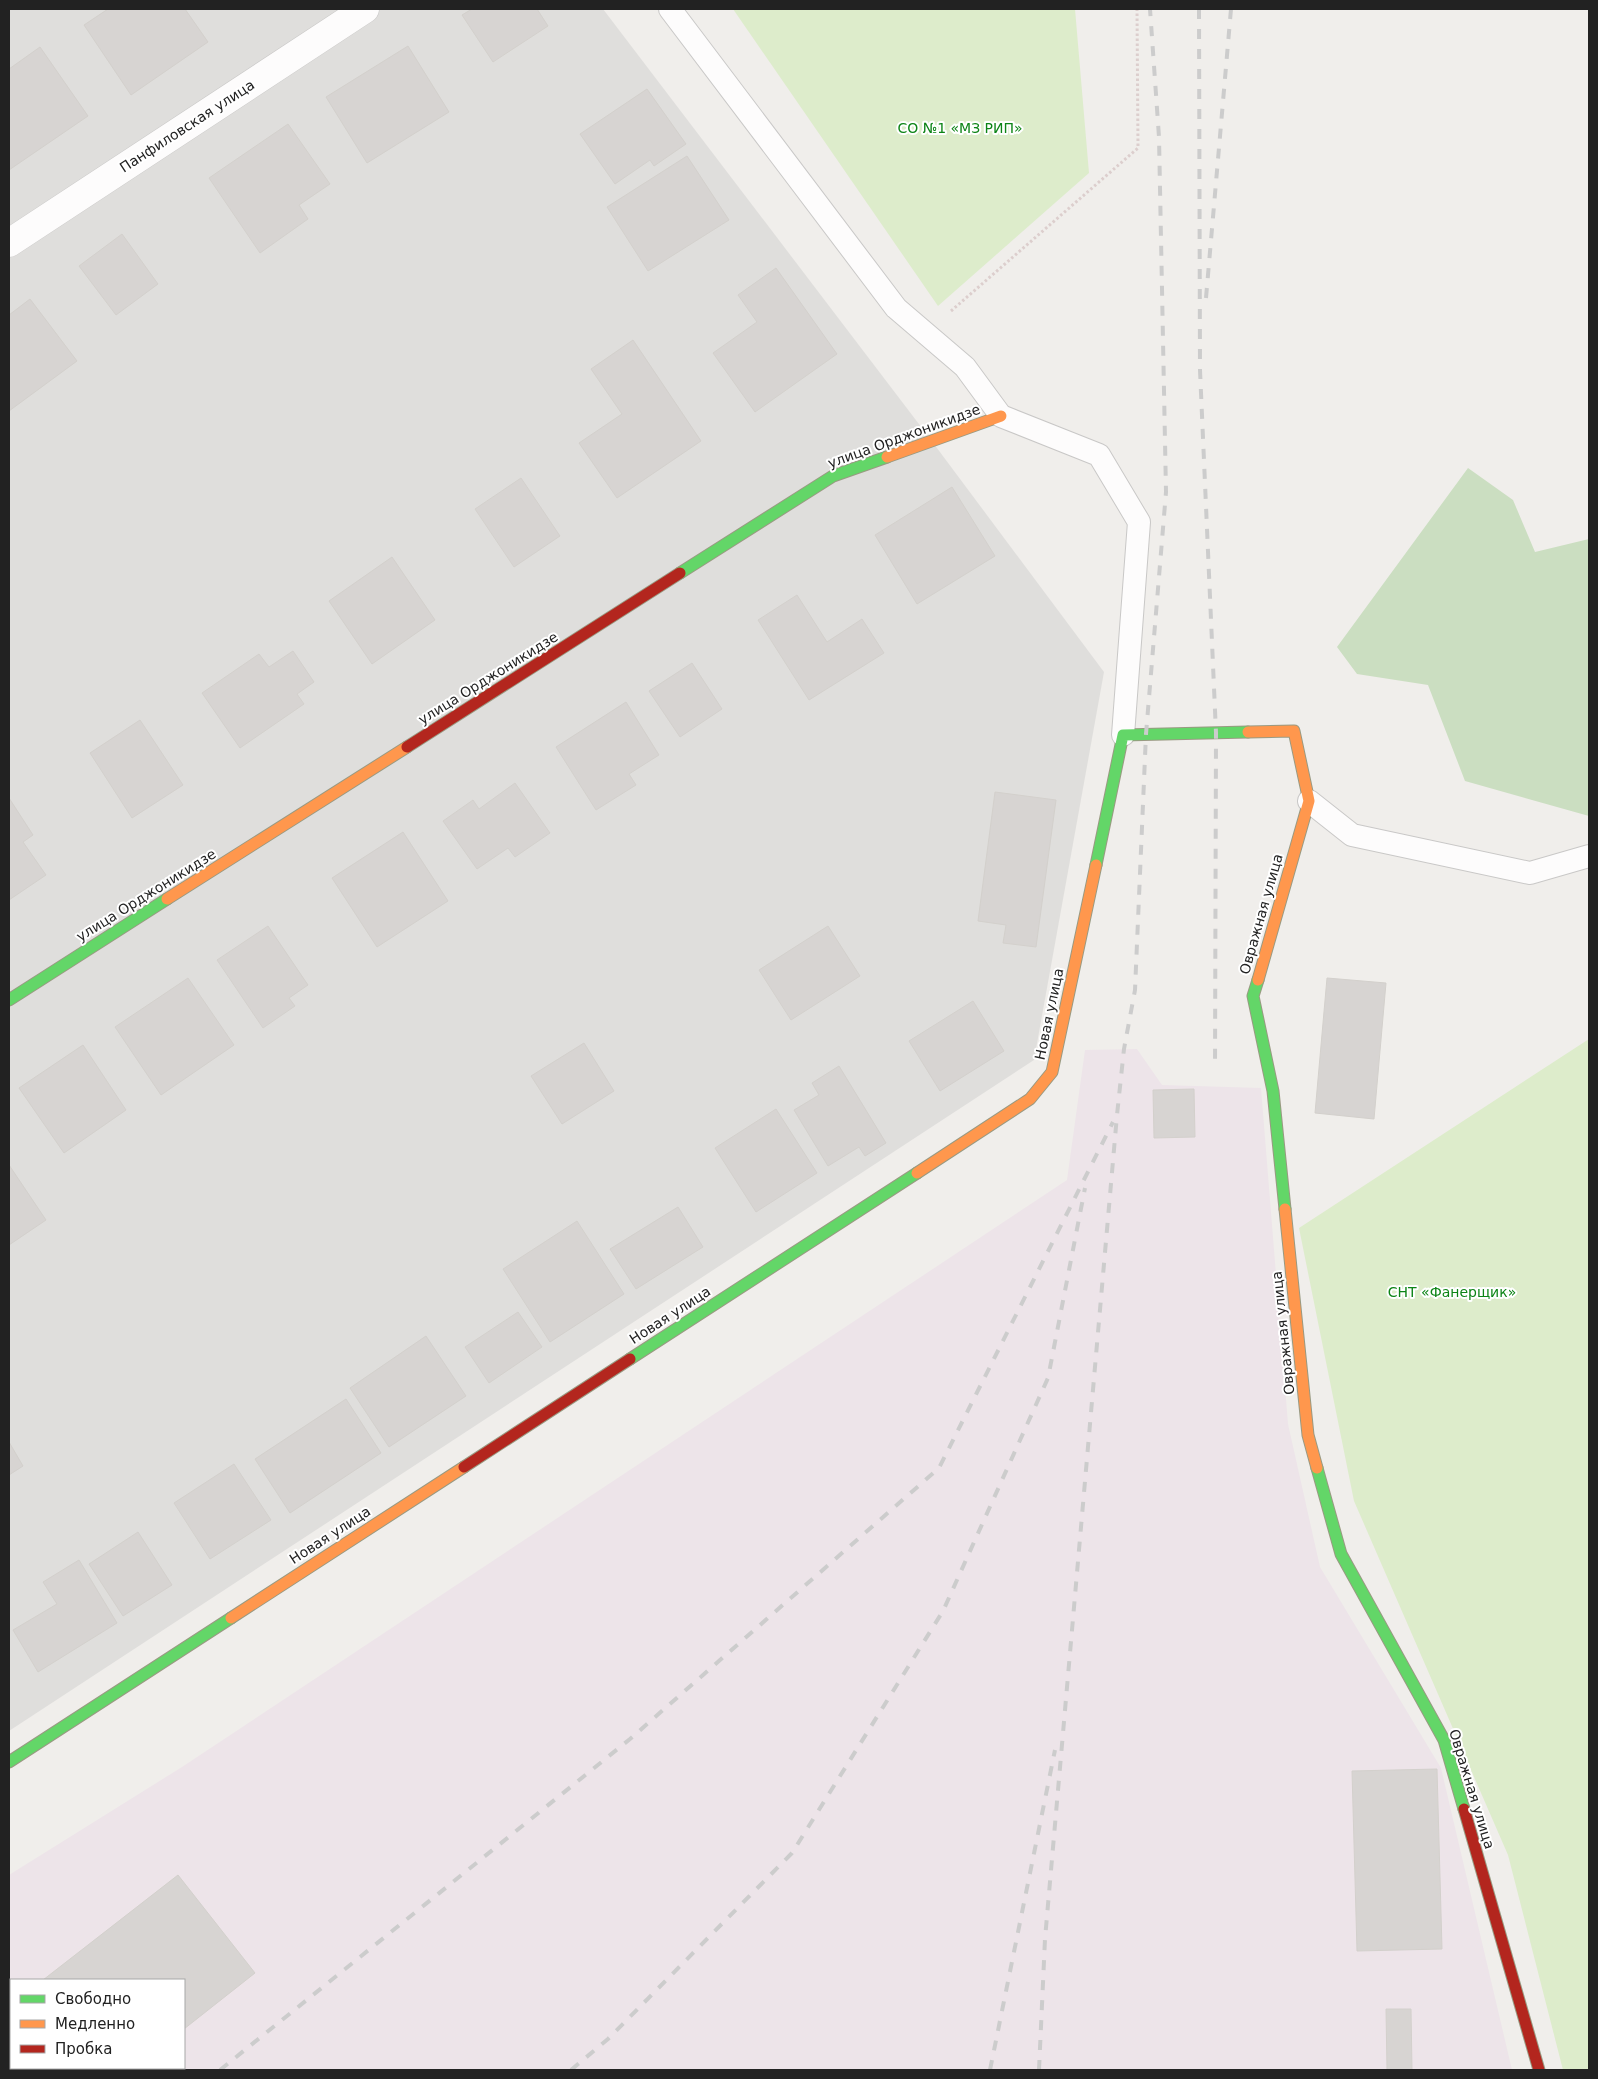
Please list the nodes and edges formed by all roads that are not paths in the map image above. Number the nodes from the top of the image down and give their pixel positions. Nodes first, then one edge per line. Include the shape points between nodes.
1 (365, 9) edge
2 (670, 9) edge
3 (9, 243) edge
4 (1001, 416) junction
5 (1123, 735) junction
6 (1309, 801) junction
7 (1589, 856) edge
8 (9, 1000) edge
9 (9, 1762) edge
10 (1540, 2070) edge

1 - 3 street, Панфиловская улица
2 - 4 lane via 896,308 965,367
4 - 5 lane via 1099,455 1139,522
4 - 8 street, улица Орджоникидзе via 833,476
5 - 6 street, Овражная улица via 1294,732
5 - 9 street, Новая улица via 1052,1072 1030,1099
6 - 7 lane via 1352,835 1530,873
6 - 10 street, Овражная улица via 1253,996 1273,1091 1308,1434 1341,1554 1444,1740

